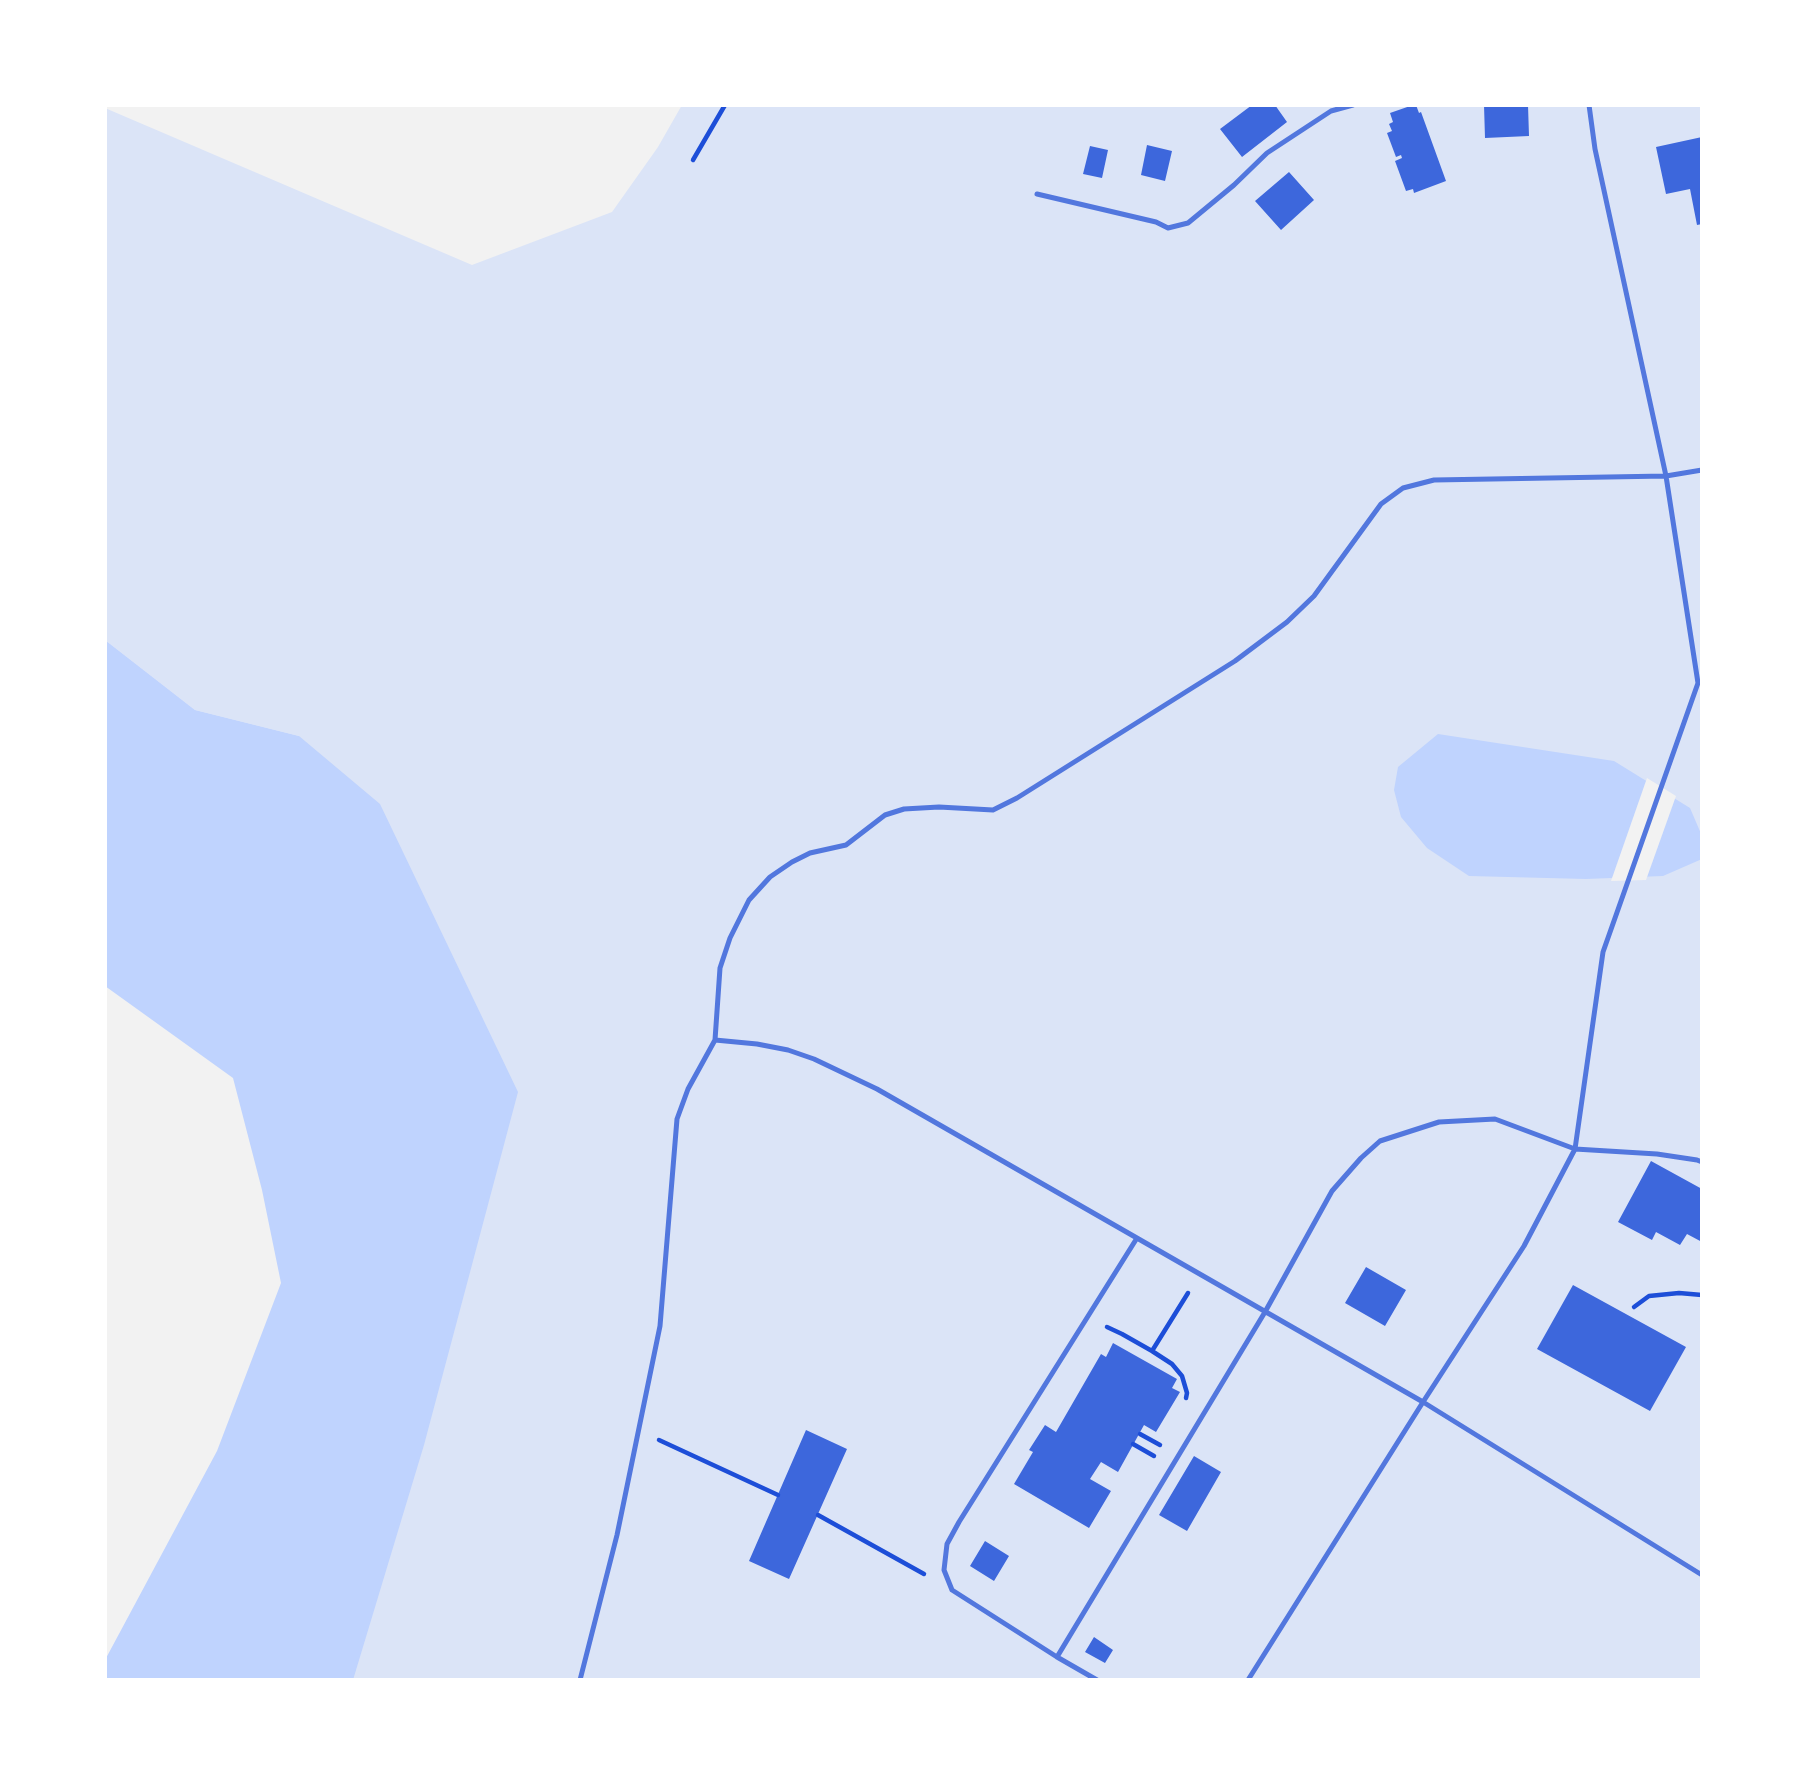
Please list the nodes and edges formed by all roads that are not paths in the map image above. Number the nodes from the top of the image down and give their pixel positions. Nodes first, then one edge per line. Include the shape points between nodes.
1 (1326, 105) edge
2 (1353, 105) edge
3 (1589, 105) edge
4 (1331, 111) junction
5 (1037, 194) dead end
6 (1702, 470) edge
7 (1666, 476) junction
8 (715, 1040) junction
9 (1574, 1149) junction
10 (1702, 1163) edge
11 (1137, 1238) junction
12 (1265, 1312) junction
13 (1423, 1402) junction
14 (1702, 1574) edge
15 (1057, 1657) junction
16 (580, 1680) edge
17 (1097, 1680) edge
18 (1248, 1680) edge

1 - 4 lane
2 - 4 lane
3 - 7 lane
4 - 5 lane via 1267,153 1188,223 1167,228
6 - 7 lane
7 - 8 lane via 1434,481 1403,488 1381,504 1314,596 1287,622 1234,661 1017,798 993,810 904,808 885,815 846,845 810,853 770,877 749,900 730,938 720,968
7 - 9 lane via 1698,683 1603,952
8 - 11 lane via 757,1044 814,1059 877,1089
8 - 16 lane via 677,1119 660,1326 617,1535
9 - 10 lane via 1657,1154
9 - 12 lane via 1495,1119 1439,1122 1380,1141 1332,1191
9 - 13 lane via 1524,1246
11 - 12 lane
11 - 15 lane via 947,1544 944,1570 952,1590
12 - 13 lane
12 - 15 lane
13 - 14 lane
13 - 18 lane
15 - 17 lane

